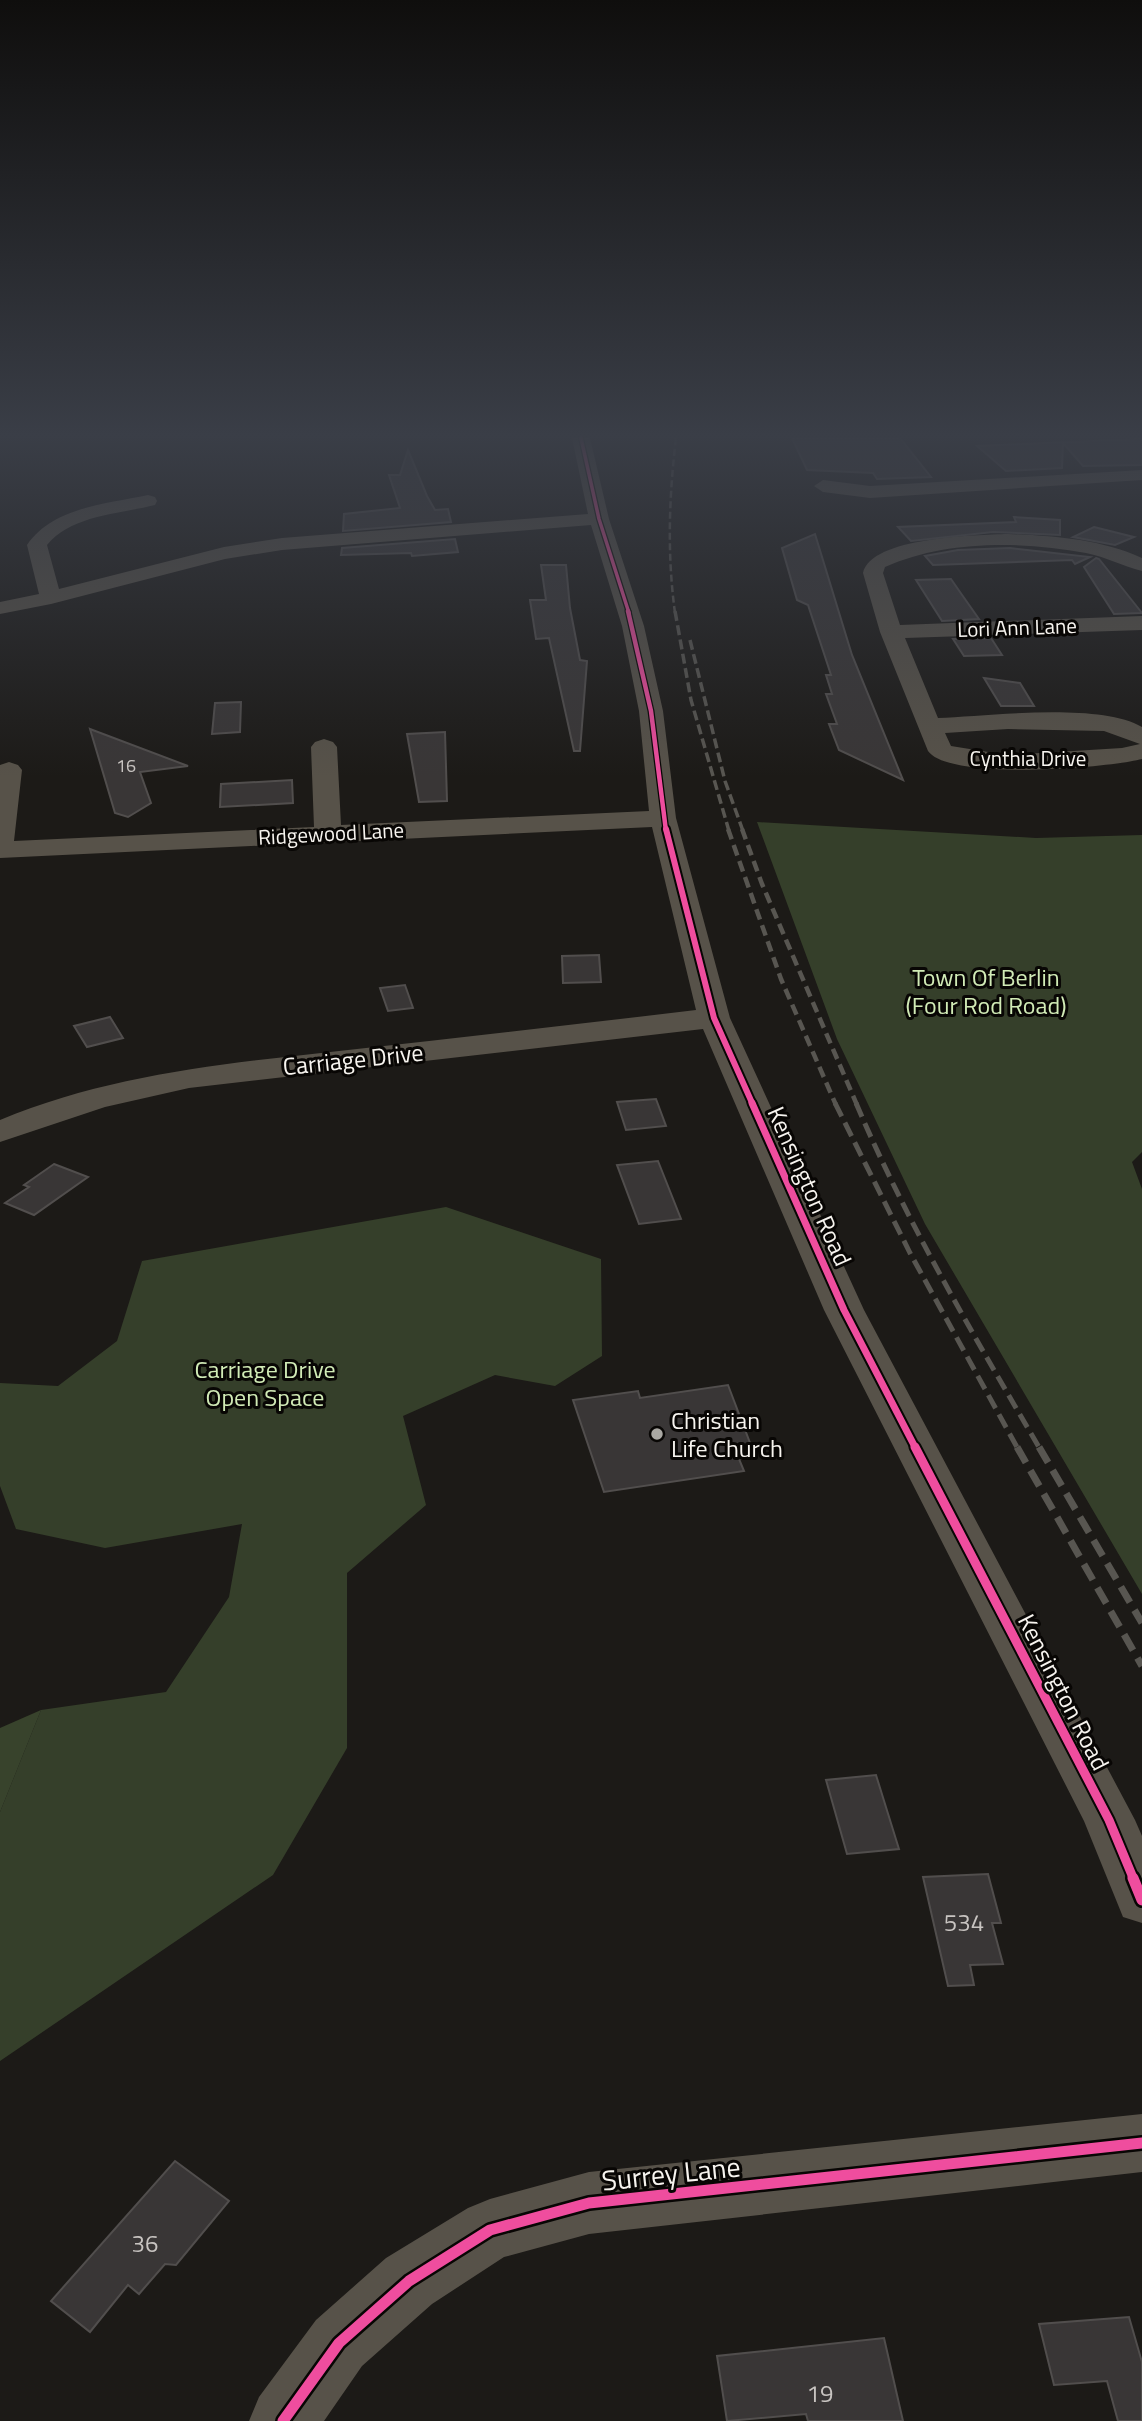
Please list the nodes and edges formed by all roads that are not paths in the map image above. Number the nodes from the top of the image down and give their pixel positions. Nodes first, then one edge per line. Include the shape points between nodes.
1 (39, 551) edge
2 (237, 551) edge
3 (609, 551) edge
4 (902, 551) edge
5 (1109, 551) edge
6 (1142, 565) edge
7 (51, 598) junction
8 (0, 608) edge
9 (1142, 623) edge
10 (891, 632) junction
11 (929, 726) junction
12 (1142, 737) edge
13 (324, 747) dead end
14 (1142, 751) edge
15 (9, 770) dead end
16 (663, 818) junction
17 (327, 832) junction
18 (0, 841) edge
19 (0, 850) edge
20 (714, 1018) junction
21 (0, 1132) edge
22 (1142, 1900) edge
23 (1142, 2143) edge
24 (283, 2421) edge

1 - 7 street
2 - 7 street
3 - 16 street, Kensington Road via 633,626 651,711
4 - 10 street, Cynthia Drive via 875,564 873,573
5 - 6 street, Cynthia Drive
7 - 8 street
9 - 10 street, Lori Ann Lane
10 - 11 street, Cynthia Drive
11 - 12 street, Cynthia Drive via 1088,721 1136,730
11 - 14 street, Cynthia Drive via 941,751 964,760 1123,756
13 - 17 street
15 - 18 street
16 - 17 street, Ridgewood Lane
16 - 20 street, Kensington Road
17 - 19 street, Ridgewood Lane
20 - 21 street, Carriage Drive via 188,1078 107,1093
20 - 22 street, Kensington Road via 844,1310 1109,1820
23 - 24 street, Surrey Lane via 589,2203 490,2230 410,2281 339,2343

